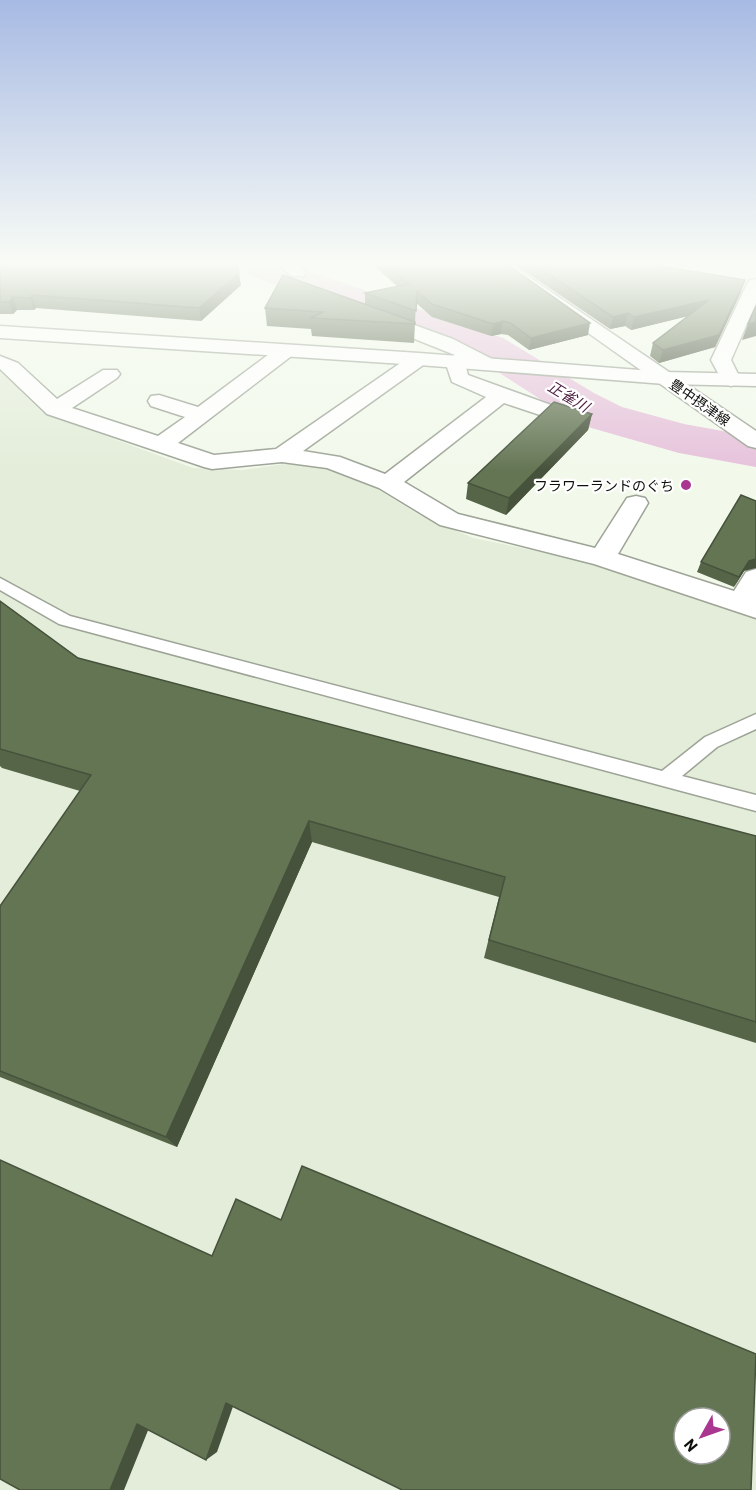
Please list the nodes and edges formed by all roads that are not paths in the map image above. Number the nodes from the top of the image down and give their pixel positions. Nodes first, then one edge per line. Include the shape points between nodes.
1 (0, 332) edge
2 (414, 332) edge
3 (597, 332) edge
4 (735, 332) edge
5 (287, 350) junction
6 (419, 359) junction
7 (455, 361) junction
8 (0, 362) edge
9 (487, 364) junction
10 (110, 374) dead end
11 (665, 378) junction
12 (731, 380) junction
13 (756, 380) edge
14 (501, 395) junction
15 (159, 401) dead end
16 (56, 409) junction
17 (543, 410) edge
18 (201, 415) junction
19 (754, 439) edge
20 (161, 445) junction
21 (282, 455) junction
22 (388, 483) junction
23 (636, 502) dead end
24 (602, 558) junction
25 (756, 578) edge
26 (0, 583) edge
27 (748, 605) edge
28 (756, 721) edge
29 (666, 778) junction
30 (756, 803) edge

1 - 5 street
2 - 9 street
3 - 11 street, 豊中摂津線
4 - 12 street via 722,360
5 - 6 street
5 - 18 street
6 - 7 street
6 - 21 street
7 - 9 street
7 - 14 street via 459,378
8 - 16 street via 11,367
9 - 11 street
10 - 16 street
11 - 12 street
11 - 19 street, 豊中摂津線
12 - 13 street
14 - 17 street
14 - 22 street
15 - 18 street
16 - 20 street
18 - 20 street
20 - 21 street via 212,462
21 - 22 street via 332,462
22 - 24 street via 449,520
23 - 24 street
24 - 27 street
25 - 27 street
26 - 29 lane via 65,620
28 - 29 lane via 711,742
29 - 30 lane

